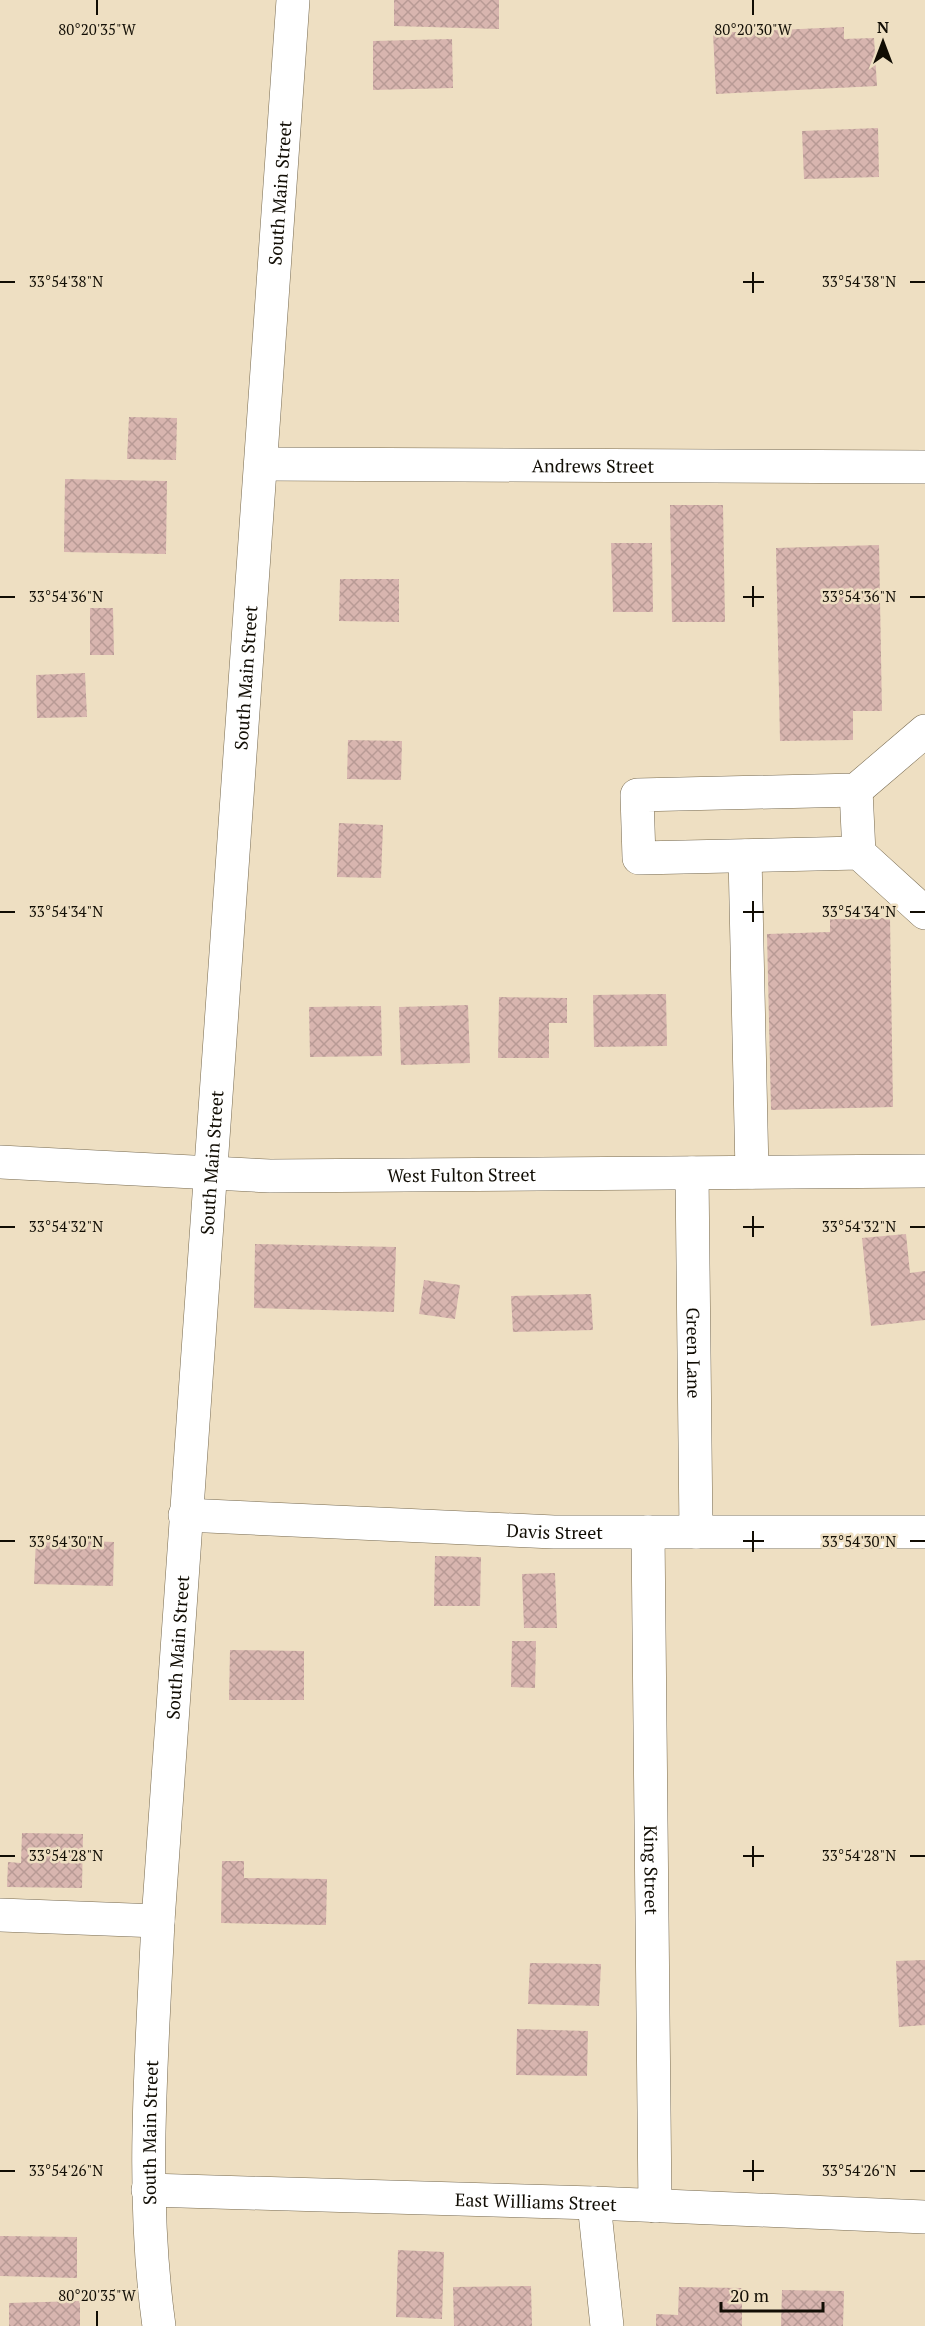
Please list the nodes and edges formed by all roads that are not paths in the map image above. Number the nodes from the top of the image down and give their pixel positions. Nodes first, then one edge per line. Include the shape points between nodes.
1 (293, 0) edge
2 (261, 464) junction
3 (925, 467) edge
4 (925, 731) edge
5 (856, 790) junction
6 (859, 853) junction
7 (745, 856) junction
8 (925, 913) edge
9 (0, 1162) edge
10 (925, 1171) edge
11 (752, 1172) junction
12 (692, 1173) junction
13 (211, 1174) junction
14 (185, 1515) junction
15 (696, 1532) junction
16 (925, 1532) edge
17 (648, 1533) junction
18 (0, 1915) edge
19 (158, 1921) junction
20 (148, 2190) junction
21 (594, 2203) junction
22 (655, 2206) junction
23 (925, 2217) edge
24 (159, 2326) edge
25 (607, 2326) edge

1 - 2 street, South Main Street
2 - 3 street, Andrews Street
2 - 13 street, South Main Street
4 - 5 street
5 - 6 street
5 - 7 street via 637,795 639,858
6 - 7 street
6 - 8 street
7 - 11 street
9 - 13 street, West Fulton Street
10 - 11 street, West Fulton Street
11 - 12 street, West Fulton Street
12 - 13 street, West Fulton Street
12 - 15 street, Green Lane
13 - 14 street, South Main Street
14 - 17 street, Davis Street
14 - 19 street, South Main Street
15 - 16 street, Davis Street
15 - 17 street, Davis Street
17 - 22 street, King Street
18 - 19 street
19 - 20 street, South Main Street
20 - 21 street, East Williams Street
20 - 24 street, South Main Street
21 - 22 street, East Williams Street
21 - 25 street
22 - 23 street, East Williams Street

